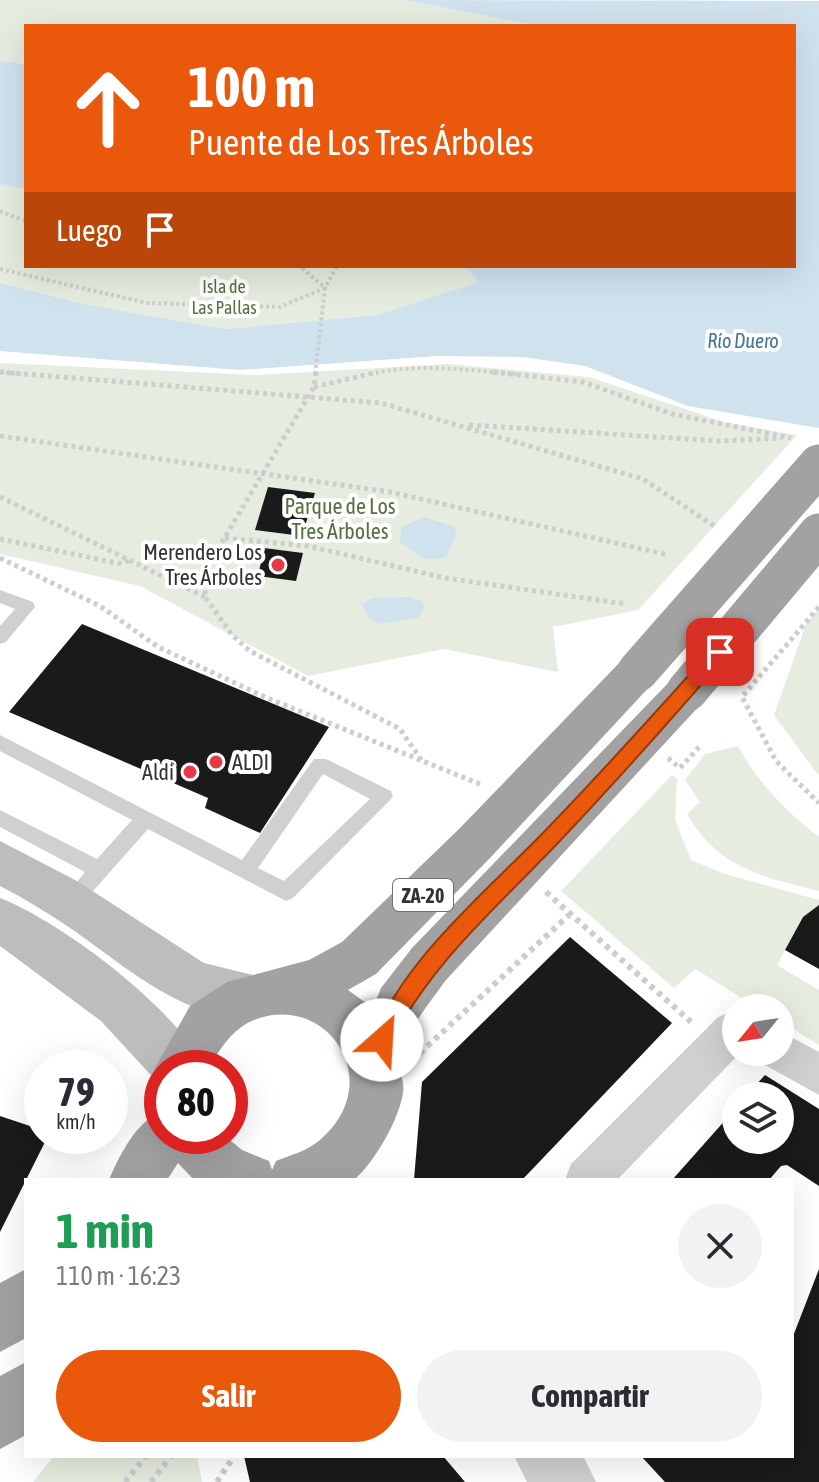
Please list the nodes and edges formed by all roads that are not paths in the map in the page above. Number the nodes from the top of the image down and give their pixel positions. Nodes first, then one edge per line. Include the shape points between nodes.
1 (819, 465) edge
2 (819, 534) edge
3 (0, 596) edge
4 (0, 637) edge
5 (0, 742) edge
6 (147, 817) junction
7 (0, 818) edge
8 (0, 862) edge
9 (246, 870) junction
10 (85, 886) junction
11 (0, 920) edge
12 (267, 992) junction
13 (722, 1044) edge
14 (163, 1050) edge
15 (187, 1050) edge
16 (395, 1058) junction
17 (794, 1060) edge
18 (819, 1075) edge
19 (153, 1154) edge
20 (203, 1154) edge
21 (347, 1166) edge
22 (137, 1178) edge
23 (243, 1178) edge
24 (300, 1178) edge
25 (589, 1178) edge
26 (24, 1299) edge
27 (0, 1324) edge
28 (24, 1393) edge
29 (0, 1420) edge
30 (546, 1458) edge
31 (566, 1482) edge

1 - 12 highway, ZA-20, bridge via 638,671 359,958 319,980
2 - 16 highway, ZA-20, bridge via 623,762 429,964 399,1005
3 - 4 lane via 27,607
5 - 6 lane
6 - 9 lane
6 - 10 lane
7 - 10 lane
8 - 10 main road
9 - 9 lane via 320,764 384,797 286,892
10 - 12 main road via 184,980 214,992
11 - 14 main road via 118,1003
12 - 15 highway via 226,1006
12 - 16 highway via 316,996 342,1010
13 - 25 street
16 - 21 highway
17 - 18 street
19 - 22 highway
20 - 23 highway
21 - 24 highway
26 - 27 highway
28 - 29 highway
30 - 31 street

